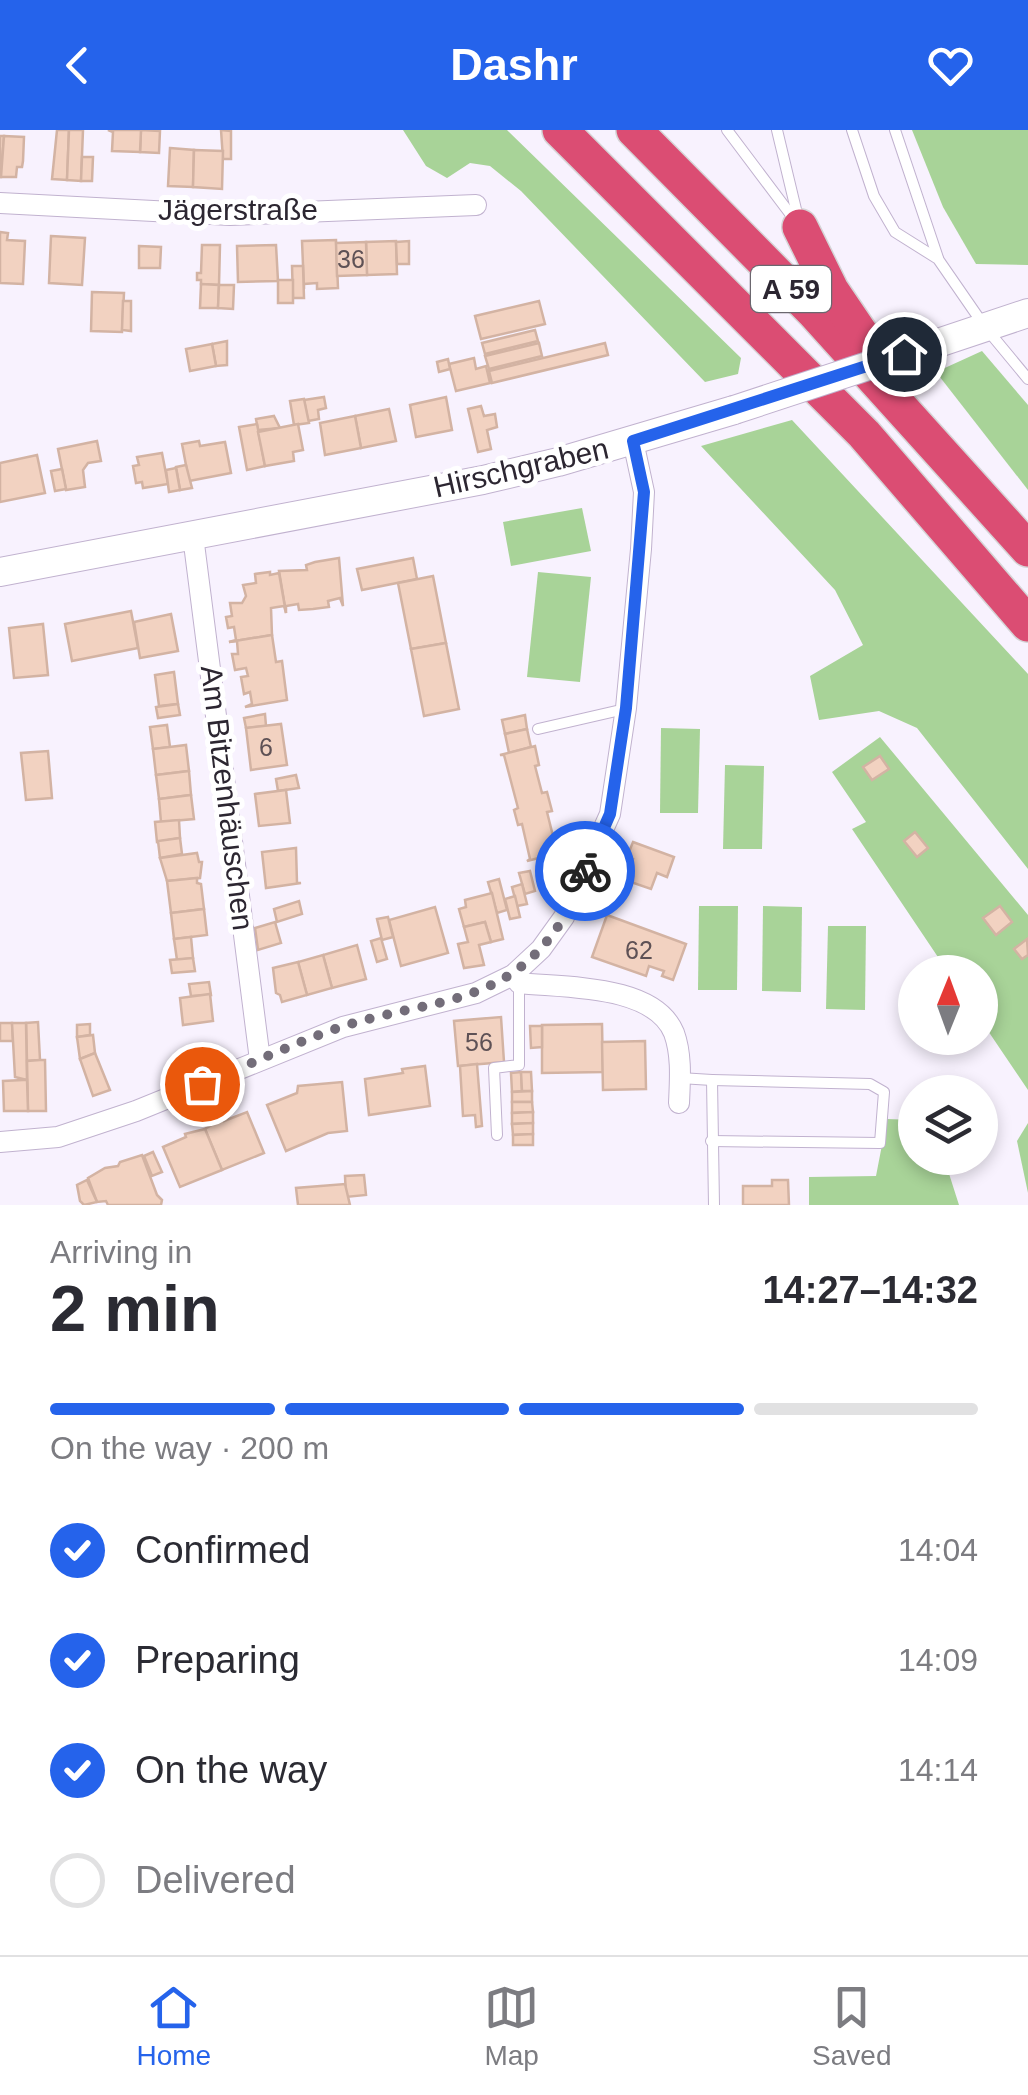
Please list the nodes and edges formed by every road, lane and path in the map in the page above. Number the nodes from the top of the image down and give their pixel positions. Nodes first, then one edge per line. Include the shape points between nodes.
1 (560, 130) edge
2 (634, 130) edge
3 (727, 130) edge
4 (778, 130) edge
5 (852, 130) edge
6 (895, 130) edge
7 (0, 203) edge
8 (476, 205) dead end
9 (800, 228) junction
10 (938, 259) junction
11 (1028, 312) edge
12 (985, 327) junction
13 (1028, 379) edge
14 (633, 441) junction
15 (943, 452) junction
16 (193, 536) junction
17 (1028, 550) edge
18 (0, 572) edge
19 (1028, 624) edge
20 (626, 708) junction
21 (538, 729) dead end
22 (516, 979) junction
23 (260, 1060) junction
24 (680, 1078) junction
25 (712, 1080) junction
26 (679, 1103) dead end
27 (497, 1136) dead end
28 (711, 1141) junction
29 (0, 1142) edge
30 (714, 1205) edge

1 - 19 highway, A 59 via 864,434
2 - 15 highway, A 59
3 - 9 lane
4 - 9 lane
5 - 10 lane via 874,196 895,232
6 - 10 lane
7 - 8 street, Jägerstraße via 230,215
9 - 15 highway, A 59 via 831,290
10 - 12 lane
11 - 12 street, Hirschgraben
12 - 13 lane
12 - 14 street, Hirschgraben, bridge
14 - 16 street, Hirschgraben via 483,480
14 - 20 street via 644,492
15 - 17 highway, A 59
16 - 18 street, Hirschgraben
16 - 23 street, Am Bitzenhäuschen
20 - 21 lane
20 - 22 street via 610,814 564,918
22 - 23 street via 343,1026
22 - 24 street via 615,993 660,1012 673,1032
22 - 27 lane via 519,1065 494,1068
23 - 29 street via 58,1137
24 - 25 lane
24 - 26 street
25 - 28 lane
25 - 28 lane via 870,1084 884,1092 880,1143
28 - 30 lane

